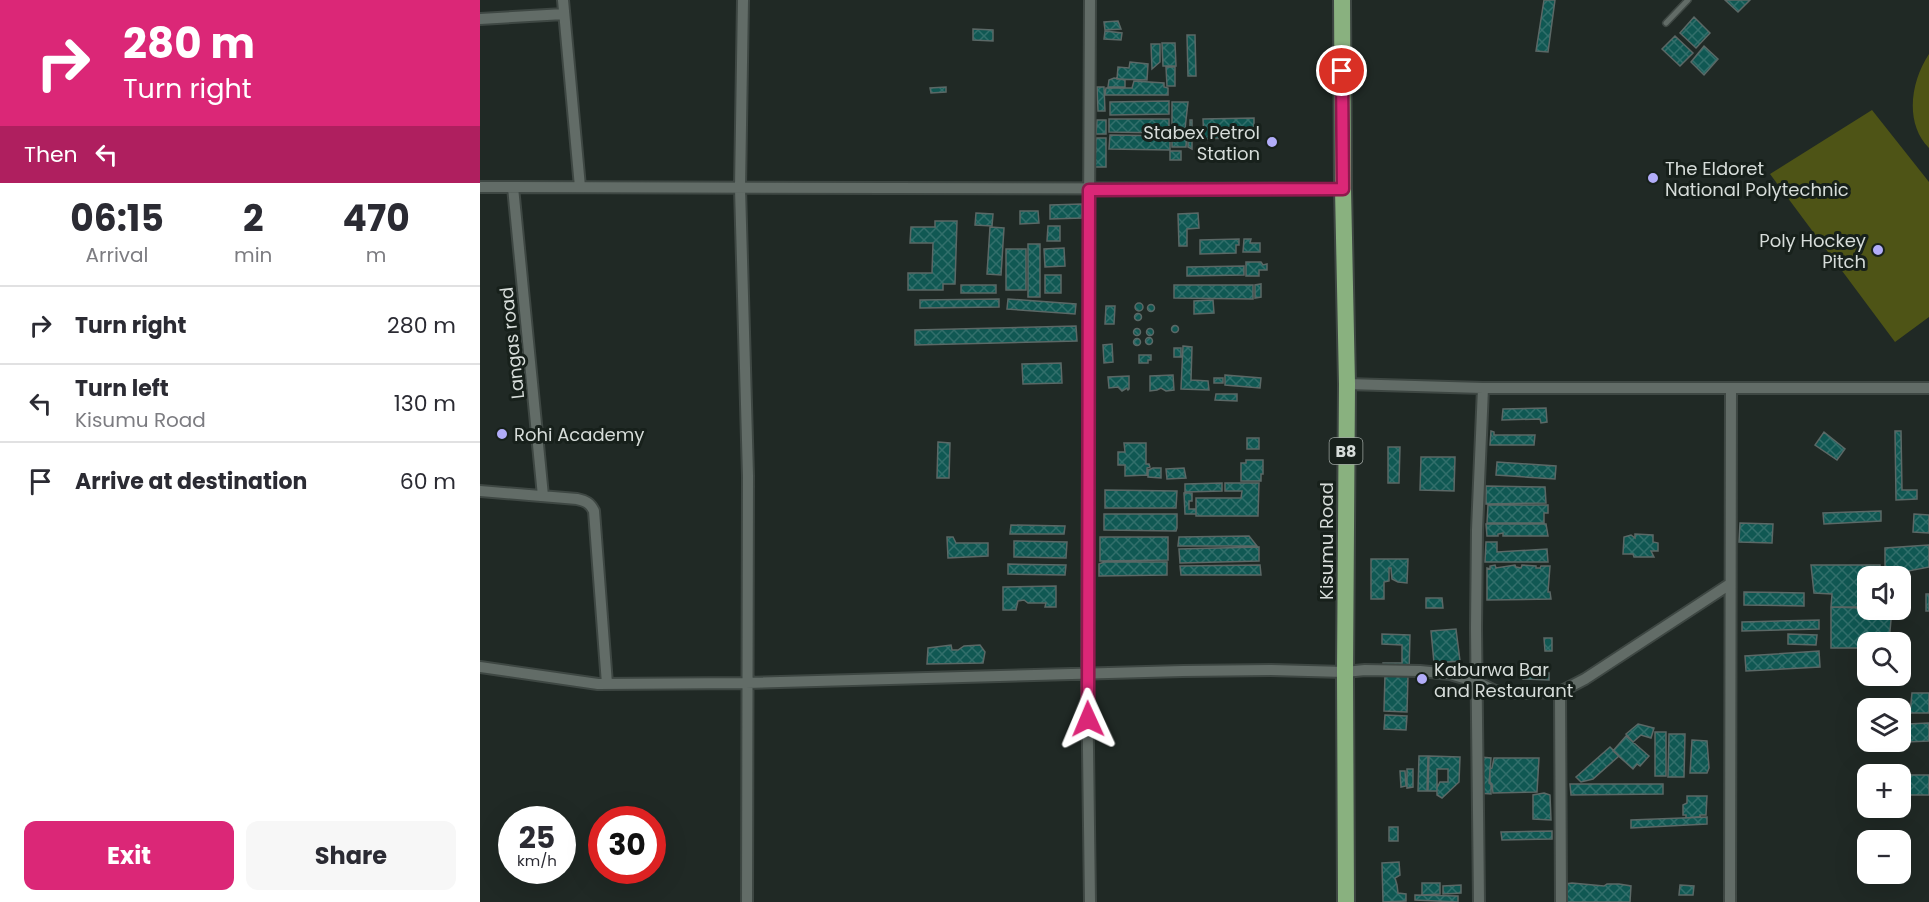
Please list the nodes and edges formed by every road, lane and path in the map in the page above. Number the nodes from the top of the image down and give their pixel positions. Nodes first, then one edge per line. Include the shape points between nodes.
1 (563, 0) edge
2 (743, 0) edge
3 (1090, 0) edge
4 (1342, 0) edge
5 (1688, 0) edge
6 (564, 14) junction
7 (480, 19) edge
8 (1666, 23) dead end
9 (480, 187) edge
10 (513, 187) junction
11 (579, 187) junction
12 (740, 188) junction
13 (1343, 189) junction
14 (1089, 190) junction
15 (1347, 384) junction
16 (1483, 388) junction
17 (1929, 388) edge
18 (1731, 389) junction
19 (480, 491) edge
20 (543, 496) junction
21 (1730, 584) junction
22 (480, 666) edge
23 (1345, 672) junction
24 (1087, 673) junction
25 (1477, 682) junction
26 (746, 683) junction
27 (607, 684) junction
28 (1560, 692) junction
29 (747, 902) edge
30 (1090, 902) edge
31 (1346, 902) edge
32 (1479, 902) edge
33 (1561, 902) edge
34 (1730, 902) edge

1 - 6 street
2 - 12 street
3 - 14 street
4 - 13 highway, Kisumu Road / B8
5 - 8 lane
6 - 7 street
6 - 11 street
9 - 10 street
10 - 11 street
10 - 20 street, Langas road
11 - 12 street
12 - 14 street
12 - 26 street via 748,476
13 - 14 street
13 - 15 highway, Kisumu Road / B8
14 - 24 street
15 - 16 street
15 - 23 highway, Kisumu Road / B8
16 - 18 street
16 - 25 street via 1477,530
17 - 18 street
18 - 21 street
19 - 20 street
20 - 27 street via 586,500 594,511
21 - 28 street
21 - 34 street
22 - 27 street
23 - 24 street
23 - 25 street via 1420,670
23 - 31 highway, Kisumu Road / B8
24 - 26 street
24 - 30 street
25 - 28 street via 1506,693
25 - 32 street
26 - 27 street
26 - 29 street
28 - 33 street

